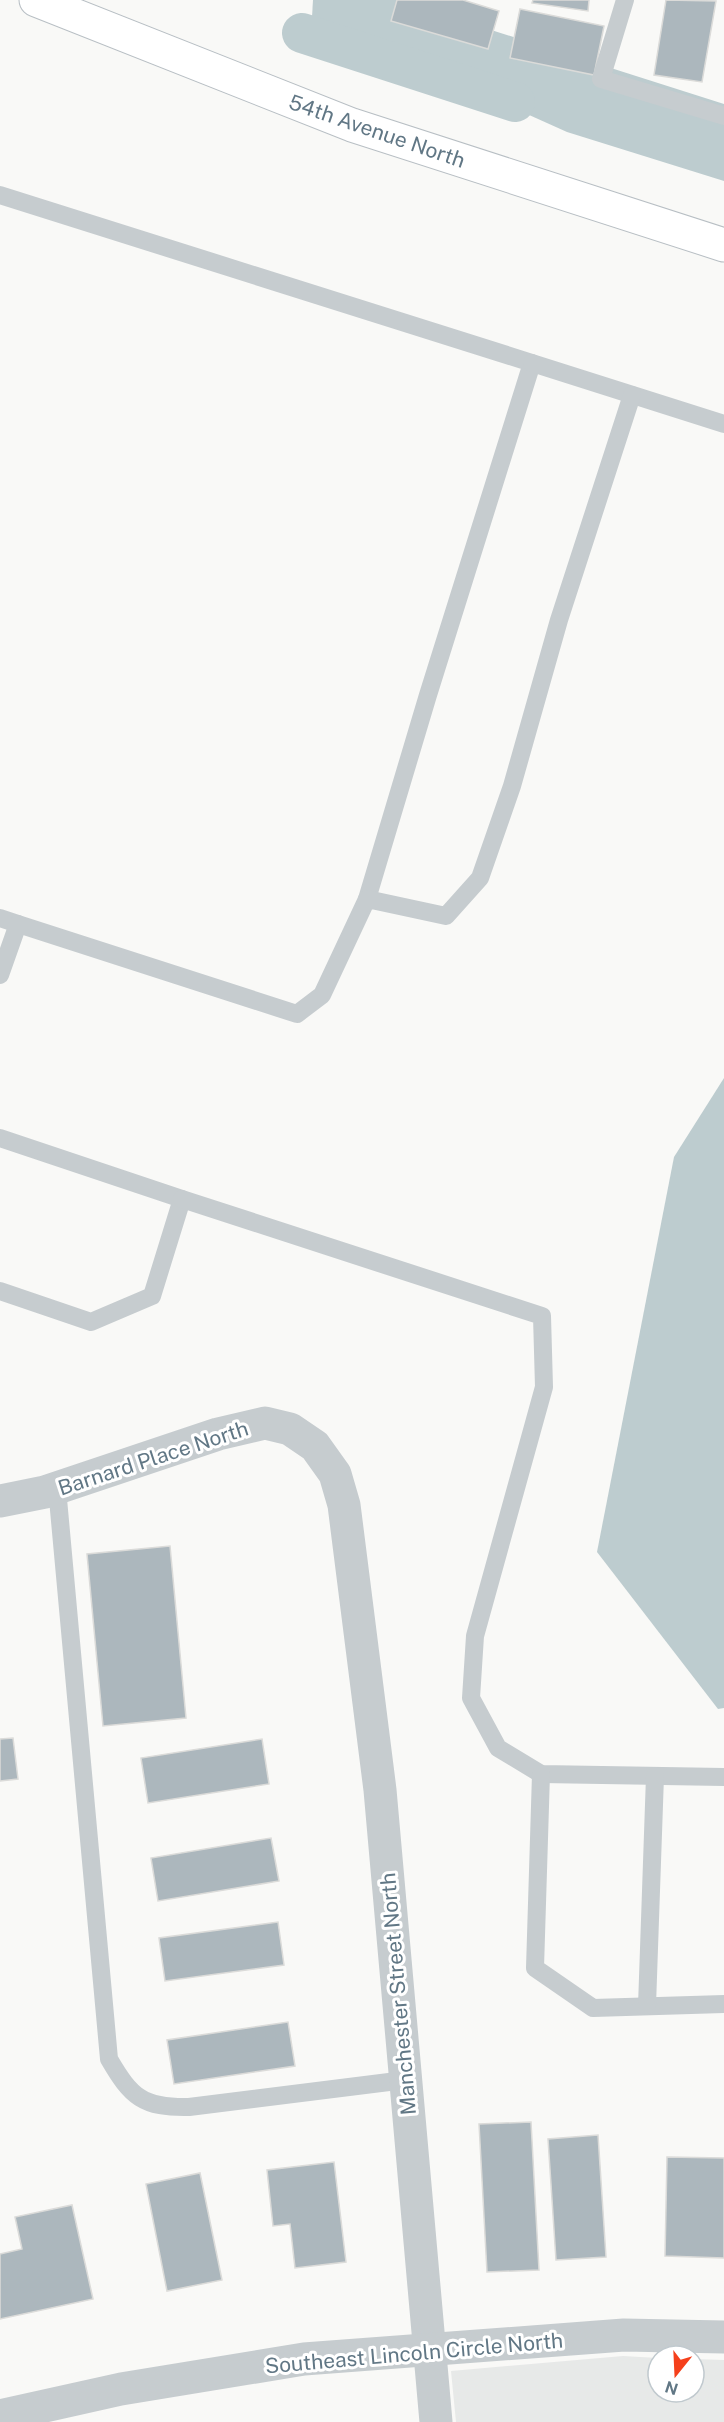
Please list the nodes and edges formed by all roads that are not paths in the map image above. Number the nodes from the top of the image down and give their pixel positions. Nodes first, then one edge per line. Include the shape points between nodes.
1 (36, 0) edge
2 (625, 0) edge
3 (724, 116) edge
4 (0, 195) edge
5 (724, 245) edge
6 (532, 363) junction
7 (632, 395) junction
8 (724, 424) edge
9 (367, 898) junction
10 (0, 918) edge
11 (18, 924) junction
12 (0, 975) edge
13 (0, 1138) edge
14 (182, 1199) junction
15 (0, 1291) edge
16 (57, 1488) junction
17 (0, 1501) edge
18 (351, 1567) joint
19 (541, 1774) junction
20 (655, 1776) junction
21 (724, 1776) edge
22 (724, 2004) edge
23 (647, 2006) junction
24 (405, 2080) junction
25 (724, 2337) edge
26 (429, 2351) junction
27 (0, 2416) edge
28 (436, 2422) edge

1 - 5 street, 54th Avenue North via 352,125
2 - 3 lane via 601,79
4 - 6 lane
6 - 7 lane
6 - 9 lane
7 - 8 lane
7 - 9 lane via 480,878 446,916
9 - 11 lane via 322,995 297,1014
10 - 11 lane
11 - 12 lane
13 - 14 lane
14 - 15 lane via 152,1296 91,1322
14 - 19 lane via 542,1316 544,1387 475,1636 471,1698 498,1749
16 - 17 street, Barnard Place North
16 - 18 street, Barnard Place North via 218,1434 265,1423 290,1429 315,1446 335,1474 344,1505
16 - 24 lane via 109,2059 123,2085 164,2108
18 - 24 street, Manchester Street North via 380,1790
19 - 20 lane
19 - 23 lane via 536,1968 593,2008
20 - 21 lane
20 - 23 lane
22 - 23 lane
24 - 26 street, Manchester Street North
25 - 26 street, Southeast Lincoln Circle North via 624,2335
26 - 27 street, Southeast Lincoln Circle North via 304,2359 121,2389
26 - 28 street, Manchester Street North

